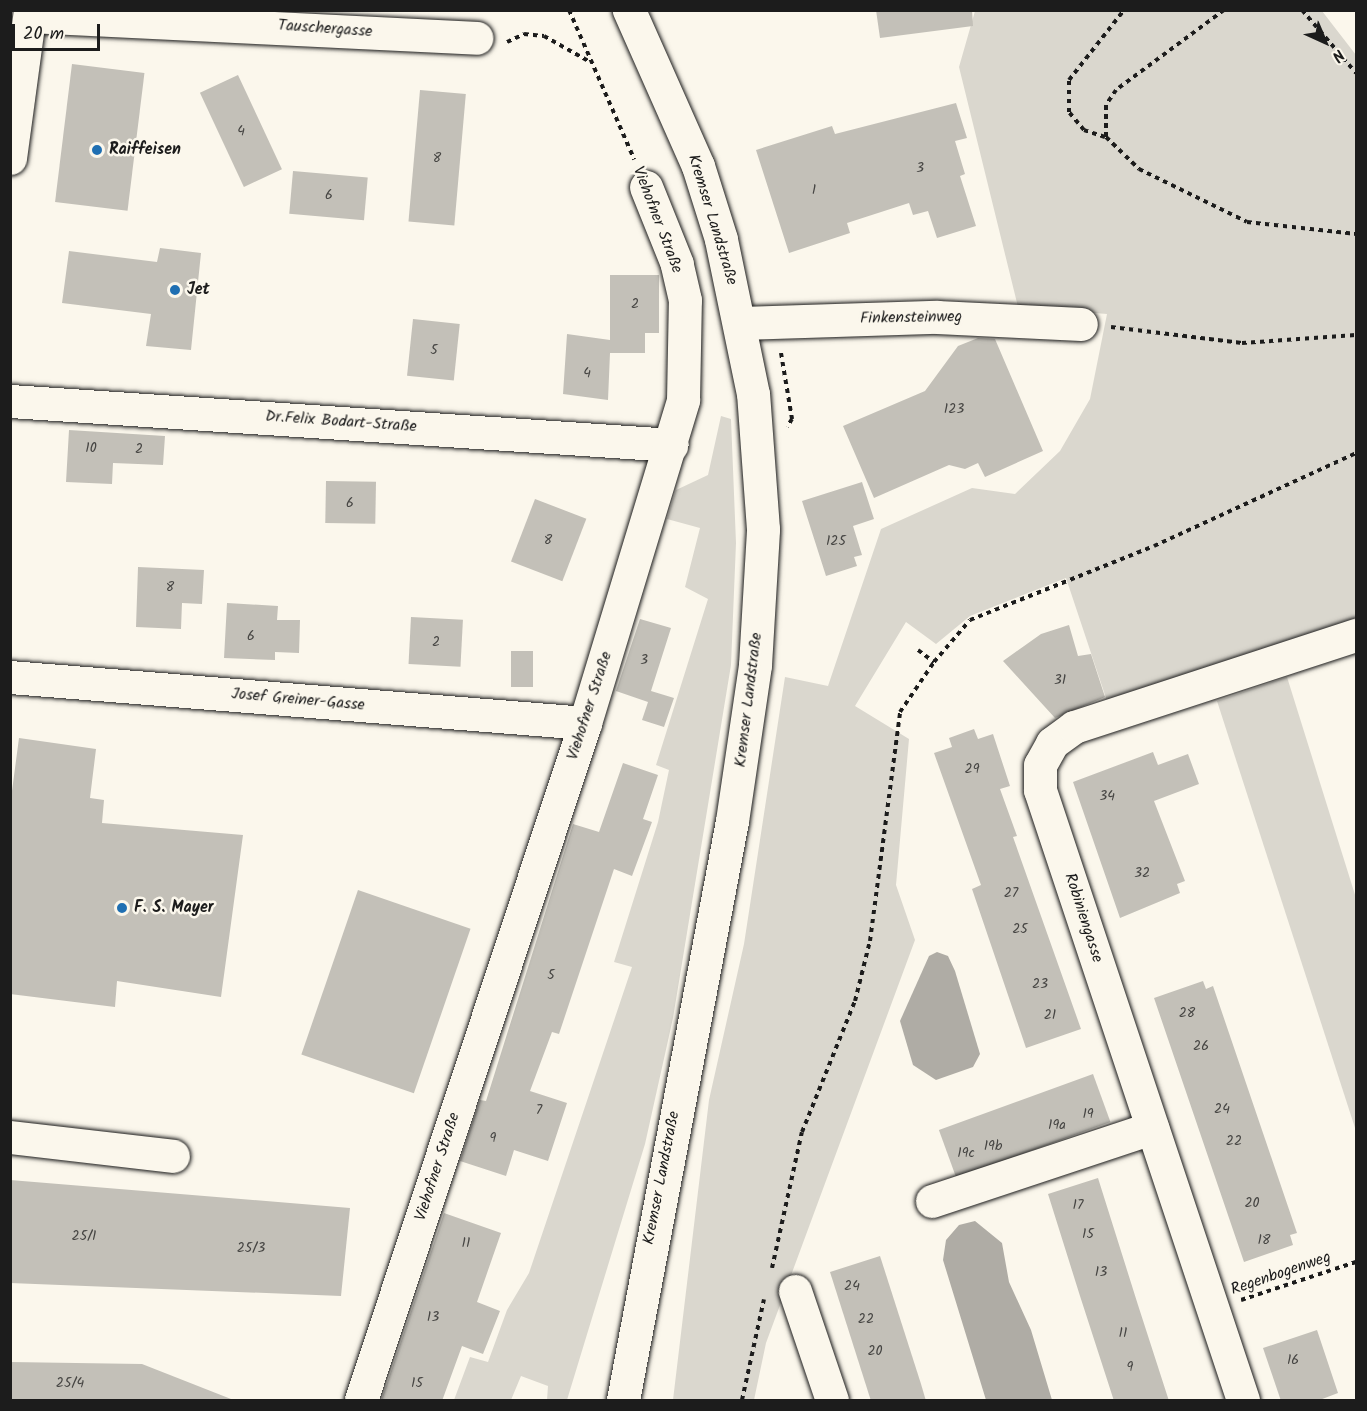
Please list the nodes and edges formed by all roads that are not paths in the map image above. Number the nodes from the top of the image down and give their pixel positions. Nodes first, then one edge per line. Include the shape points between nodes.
1 (629, 10) edge
2 (30, 14) edge
3 (490, 41) road end
4 (10, 158) edge
5 (646, 187) road end
6 (741, 322) junction
7 (1081, 324) road end
8 (10, 401) edge
9 (672, 445) junction
10 (1356, 635) edge
11 (10, 677) edge
12 (585, 723) junction
13 (1152, 1128) junction
14 (10, 1137) edge
15 (173, 1156) dead end
16 (932, 1201) dead end
17 (778, 1285) road end
18 (361, 1401) edge
19 (622, 1401) edge
20 (832, 1401) edge
21 (1243, 1401) edge

1 - 6 street, Kremser Landstraße via 698,166
2 - 3 street, Tauschergasse
2 - 4 street
5 - 9 street, Viehofner Straße via 677,264 685,300 683,400
6 - 7 street, Finkensteinweg via 937,317
6 - 19 street, Kremser Landstraße via 753,394 763,529 755,665 732,821
8 - 9 street, Dr.Felix Bodart-Straße
9 - 12 street, Viehofner Straße
10 - 13 street, Robiniengasse via 1074,727 1052,743 1040,765 1040,790
11 - 12 street, Josef Greiner-Gasse
12 - 18 street, Viehofner Straße
13 - 16 street
13 - 21 street, Robiniengasse
14 - 15 street
17 - 20 street

